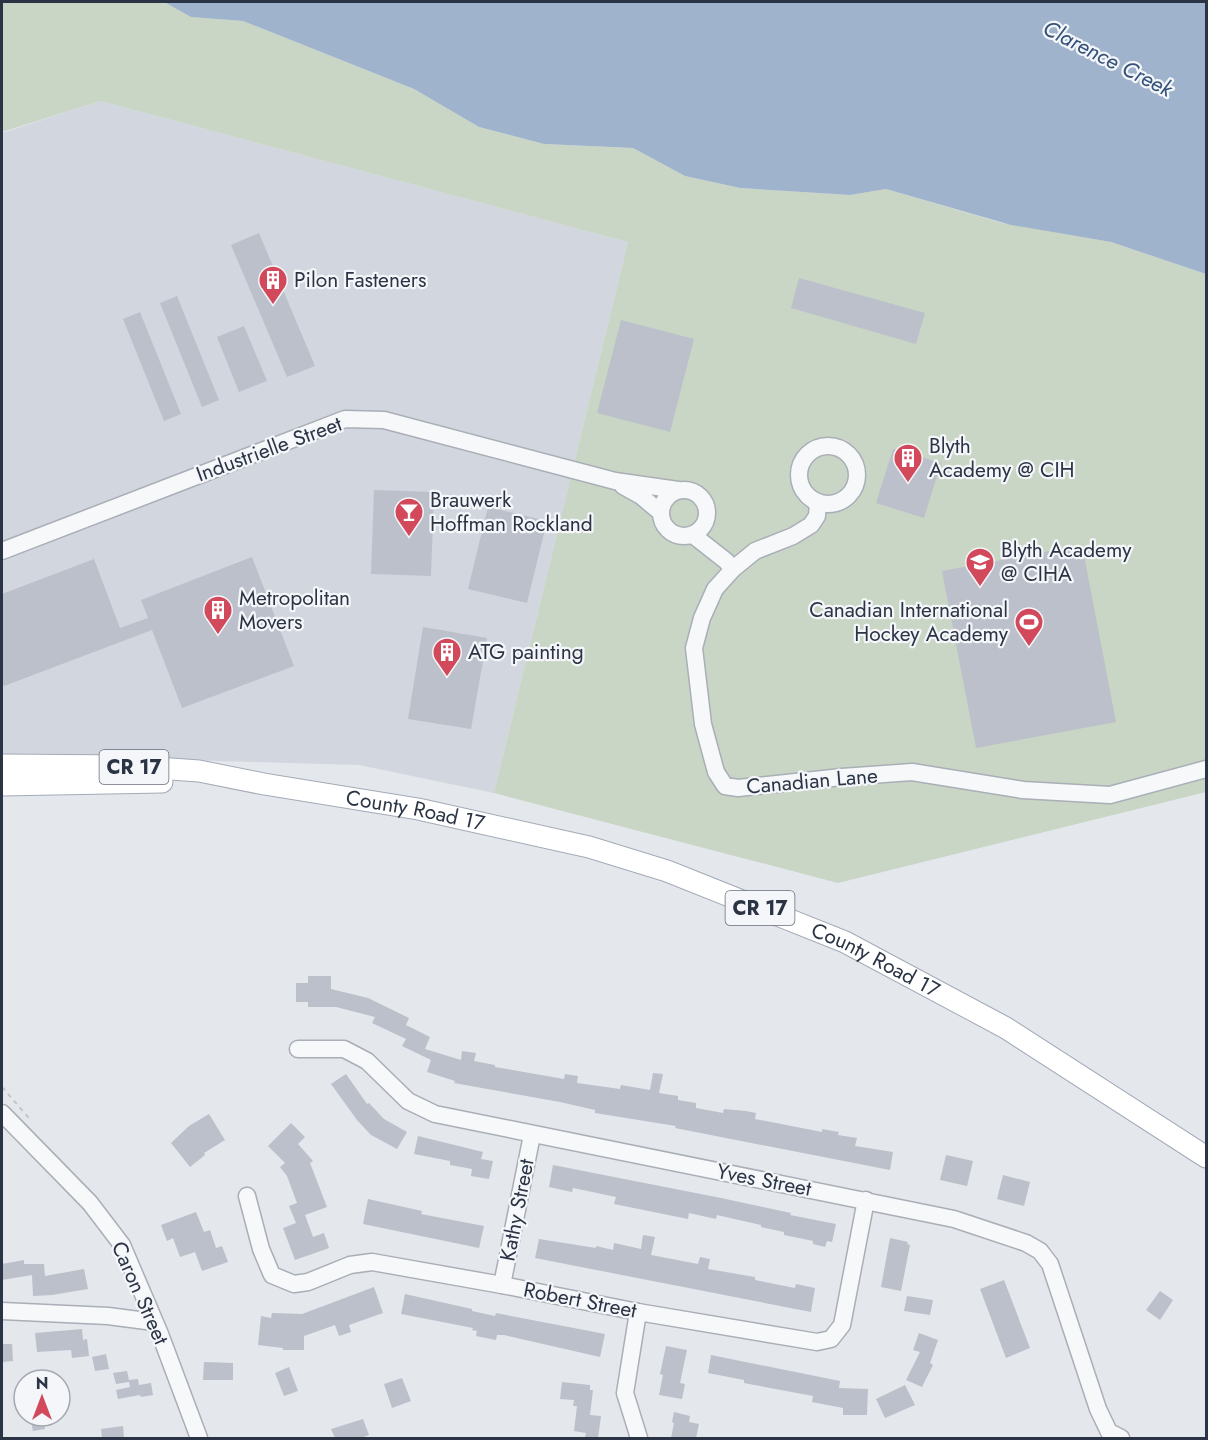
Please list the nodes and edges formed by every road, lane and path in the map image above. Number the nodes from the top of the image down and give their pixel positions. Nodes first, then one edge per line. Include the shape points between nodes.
1 (615, 481) junction
2 (678, 490) junction
3 (819, 502) dead end
4 (660, 512) junction
5 (707, 518) junction
6 (693, 535) junction
7 (2, 551) edge
8 (730, 565) junction
9 (2, 765) edge
10 (1206, 769) edge
11 (264, 784) junction
12 (2, 785) edge
13 (298, 1049) dead end
14 (2, 1114) edge
15 (532, 1135) junction
16 (1206, 1157) edge
17 (247, 1196) dead end
18 (866, 1200) junction
19 (502, 1285) junction
20 (2, 1311) edge
21 (639, 1312) junction
22 (154, 1322) junction
23 (199, 1438) edge
24 (639, 1438) edge
25 (1120, 1438) edge

1 - 2 street, Industrielle Street
1 - 4 street, Industrielle Street
1 - 7 street, Industrielle Street via 384,420 345,419
2 - 4 street via 666,498
2 - 5 street, Industrielle Street via 700,496
3 - 8 street, Canadian Lane via 812,525
4 - 6 street, Industrielle Street via 670,533
5 - 6 street
5 - 8 street, Industrielle Street
6 - 8 street, Industrielle Street
8 - 10 street, Canadian Lane via 702,618 694,648 703,724 716,772 725,786 912,772 1023,790 1110,795
9 - 11 main road, County Road 17 / CR 17 via 199,771
11 - 12 main road, County Road 17 / CR 17 via 140,781
11 - 16 main road, County Road 17 / CR 17 via 464,819 589,847 678,876 844,942 996,1022
13 - 15 street, Yves Street via 344,1049 367,1061 408,1101 435,1114
14 - 22 street, Caron Street via 90,1203 114,1233
15 - 18 street, Yves Street
15 - 19 street, Kathy Street
17 - 19 street, Robert Street via 272,1275 294,1284 350,1265 372,1262
18 - 21 street, Robert Street via 842,1325 831,1339 817,1342
18 - 25 street, Yves Street via 954,1219 1026,1242 1040,1251 1050,1264 1098,1409 1109,1432
19 - 21 street, Robert Street
20 - 22 street
21 - 24 street via 625,1393
22 - 23 street, Caron Street

